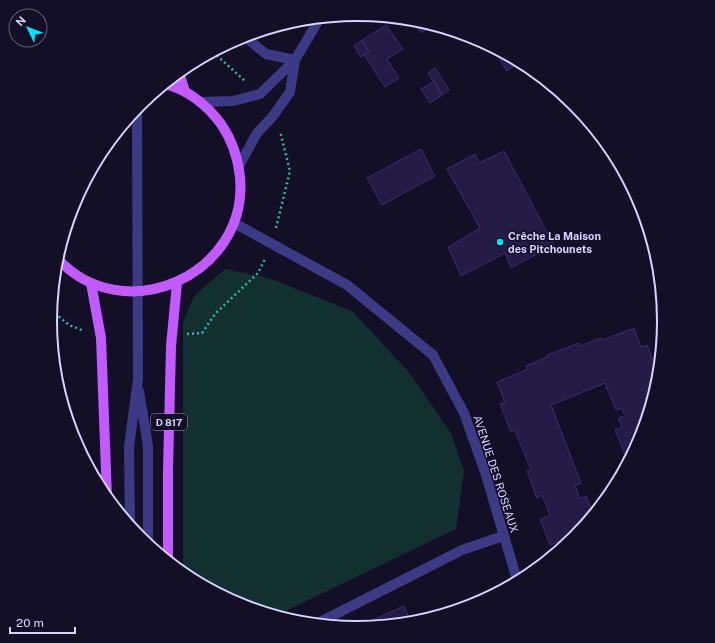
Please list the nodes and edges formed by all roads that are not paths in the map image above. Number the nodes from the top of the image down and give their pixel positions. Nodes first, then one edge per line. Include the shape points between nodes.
1 (316, 24) edge
2 (250, 41) edge
3 (295, 60) junction
4 (181, 79) edge
5 (171, 86) edge
6 (185, 92) junction
7 (200, 102) junction
8 (137, 118) edge
9 (239, 166) junction
10 (234, 223) junction
11 (63, 263) edge
12 (91, 283) junction
13 (177, 283) junction
14 (137, 291) junction
15 (138, 380) junction
16 (107, 486) edge
17 (130, 517) edge
18 (503, 536) junction
19 (148, 537) edge
20 (168, 554) edge
21 (516, 577) edge
22 (325, 620) edge

1 - 3 street
2 - 3 street via 266,54
3 - 7 street via 260,94 233,101
3 - 9 street via 290,92 257,133
4 - 6 main road
5 - 6 main road
6 - 7 main road
7 - 9 main road via 226,130
8 - 14 street
9 - 10 main road via 239,204
10 - 13 main road via 212,258
10 - 18 street, AVENUE DES ROSEAUX via 347,285 433,355 464,413 485,472
11 - 12 main road
12 - 14 main road via 122,291
12 - 16 main road via 101,338
13 - 14 main road
13 - 20 main road, D 817 via 171,346
14 - 15 street
15 - 17 street via 129,447
15 - 19 street via 148,446
18 - 21 street, AVENUE DES ROSEAUX
18 - 22 street via 462,550

